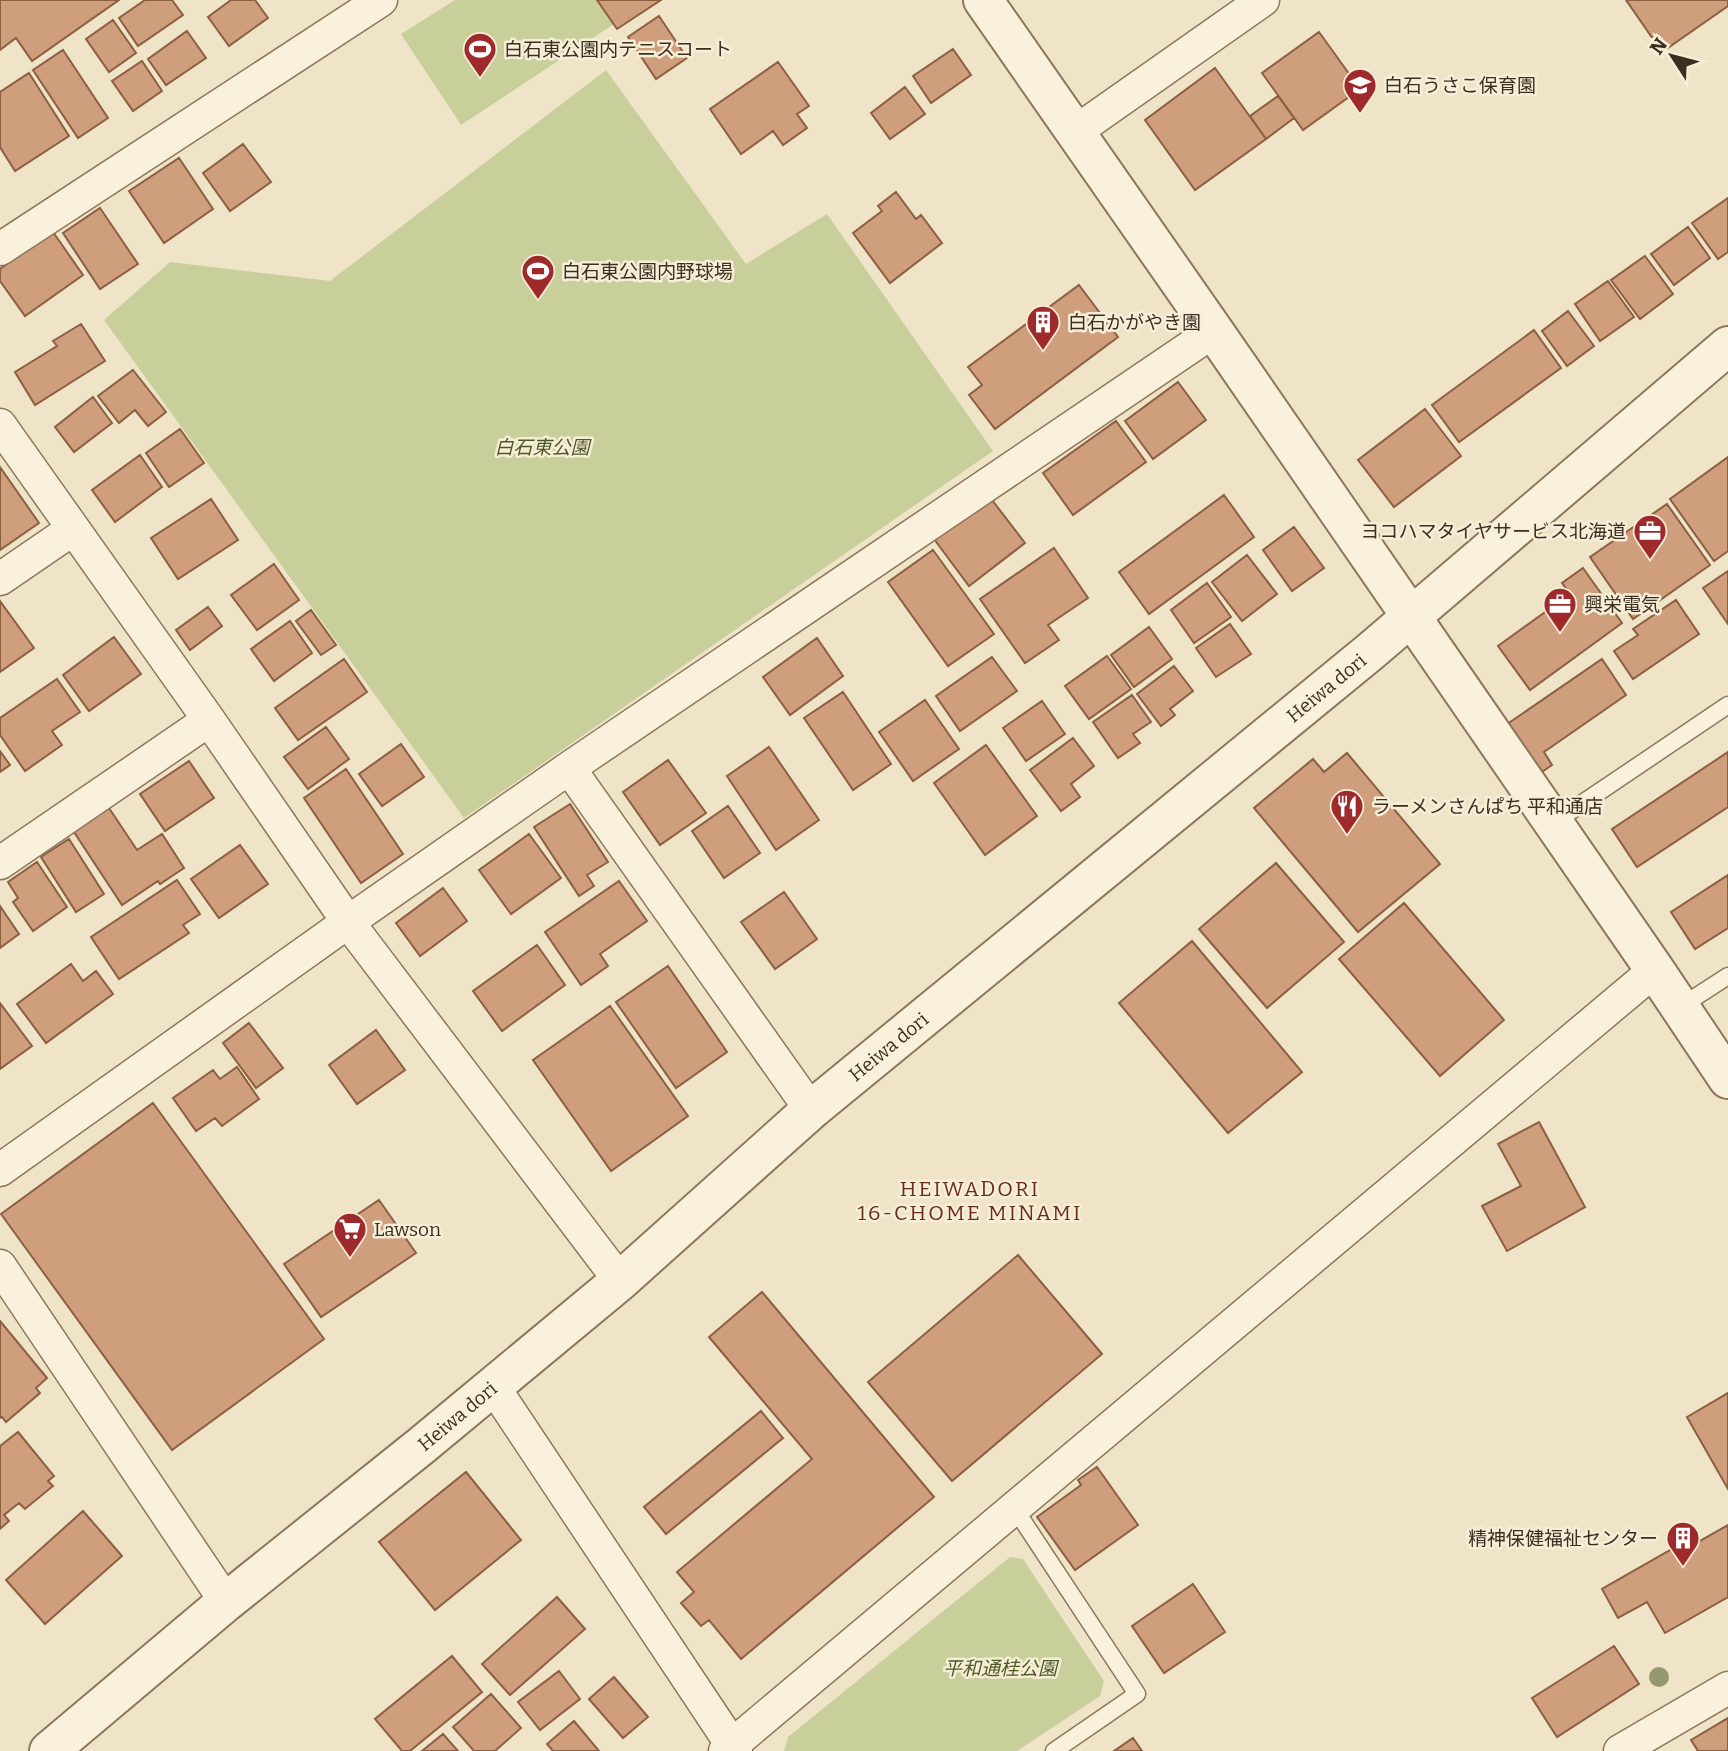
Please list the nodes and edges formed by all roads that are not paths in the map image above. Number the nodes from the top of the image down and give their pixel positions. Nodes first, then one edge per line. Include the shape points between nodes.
1 (381, 0) edge
2 (983, 0) edge
3 (1263, 0) edge
4 (1075, 132) junction
5 (0, 249) edge
6 (1214, 331) junction
7 (1728, 346) edge
8 (0, 425) edge
9 (74, 529) junction
10 (0, 579) edge
11 (1410, 617) junction
12 (1728, 705) edge
13 (209, 720) junction
14 (569, 768) junction
15 (1553, 823) junction
16 (0, 863) edge
17 (348, 922) junction
18 (1655, 970) junction
19 (1728, 976) edge
20 (1680, 1007) junction
21 (1728, 1079) edge
22 (811, 1110) junction
23 (0, 1170) edge
24 (0, 1266) edge
25 (620, 1281) junction
26 (492, 1386) junction
27 (1015, 1509) junction
28 (226, 1602) junction
29 (1728, 1688) edge
30 (731, 1749) edge
31 (49, 1751) edge
32 (1054, 1751) edge
33 (1620, 1751) edge

1 - 5 street
2 - 4 street
3 - 4 street
4 - 6 street
6 - 11 street
6 - 14 street
7 - 11 street, Heiwa dori
8 - 9 street
9 - 10 street
9 - 13 street
11 - 15 street
11 - 22 street, Heiwa dori
12 - 15 lane
13 - 16 street
13 - 17 street
14 - 17 street
14 - 22 street
15 - 18 street
17 - 23 street
17 - 25 street
18 - 20 street
18 - 27 street
19 - 20 lane
20 - 21 street
22 - 25 street, Heiwa dori
24 - 28 street
25 - 26 street, Heiwa dori
26 - 28 street, Heiwa dori
26 - 30 street
27 - 30 street
27 - 32 lane via 1137,1695
28 - 31 street, Heiwa dori
29 - 33 street

